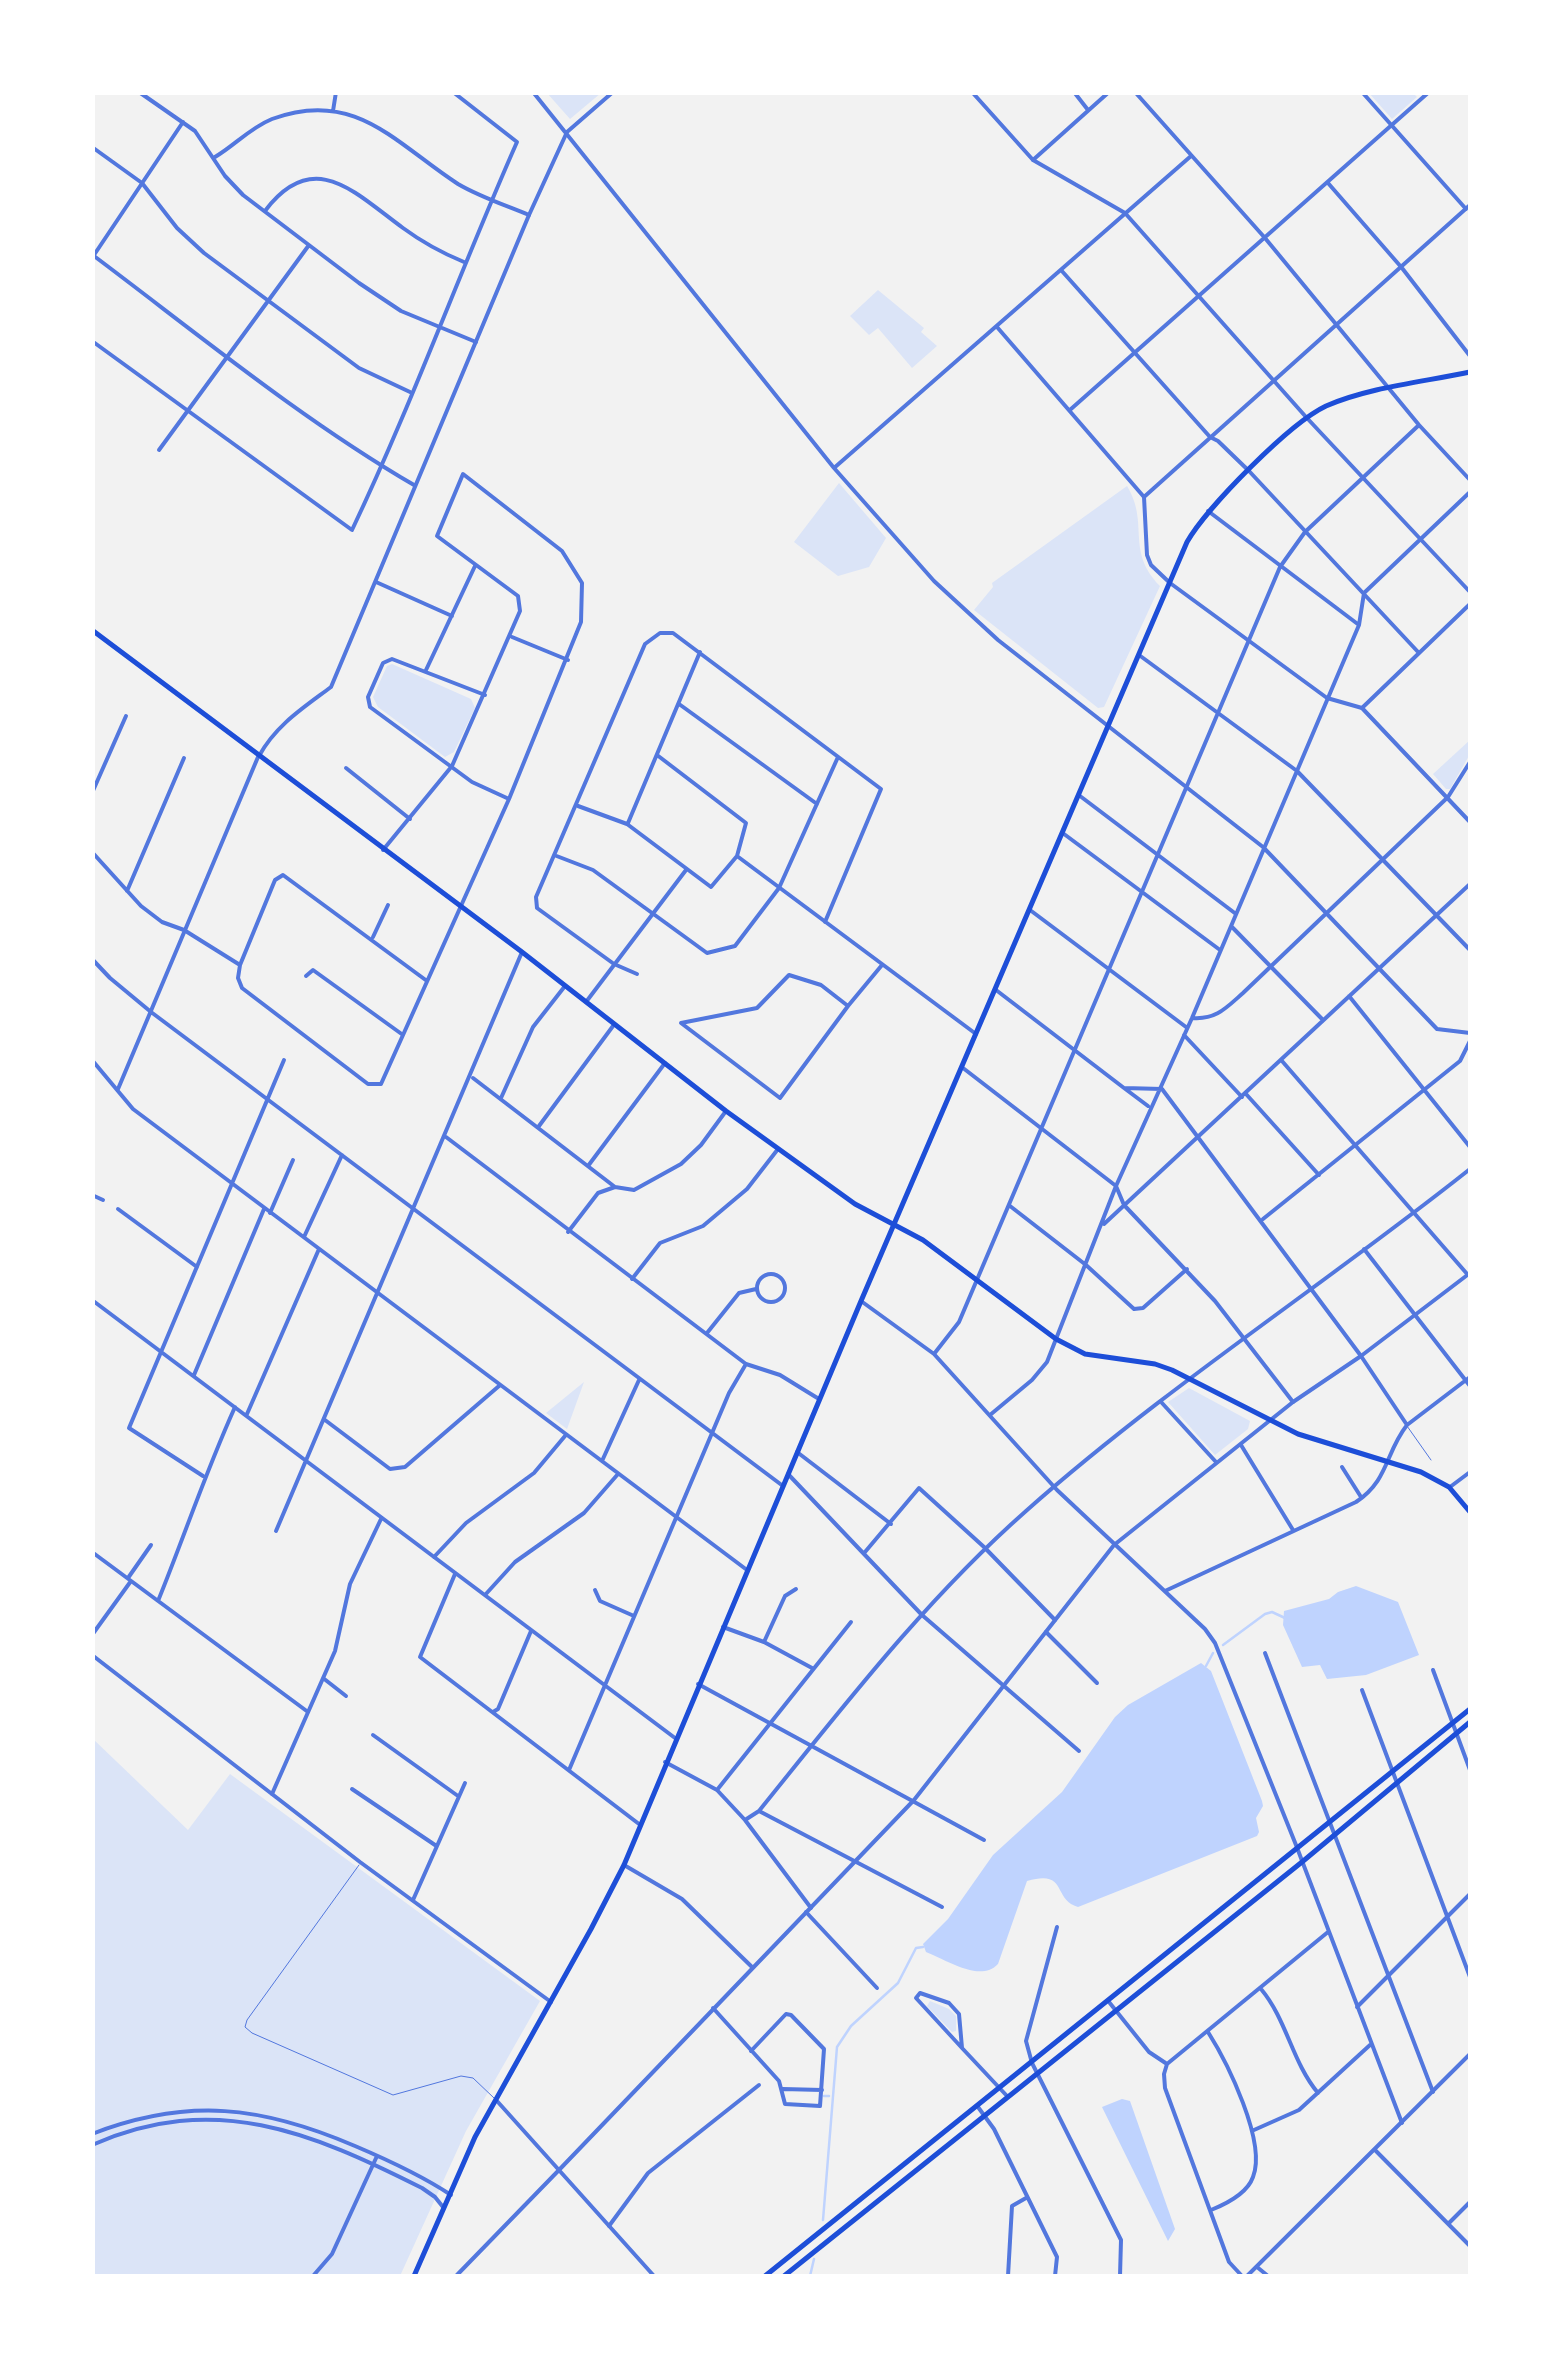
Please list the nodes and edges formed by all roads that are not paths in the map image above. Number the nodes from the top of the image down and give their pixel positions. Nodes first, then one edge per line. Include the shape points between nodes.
1 (139, 92) edge
2 (336, 92) edge
3 (452, 92) edge
4 (533, 92) edge
5 (613, 92) edge
6 (972, 92) edge
7 (985, 92) edge
8 (1074, 92) edge
9 (1109, 92) edge
10 (1135, 92) edge
11 (1362, 92) edge
12 (1429, 92) edge
13 (978, 99) junction
14 (1088, 110) junction
15 (333, 111) junction
16 (182, 122) junction
17 (1392, 125) junction
18 (568, 132) junction
19 (92, 148) edge
20 (1191, 156) junction
21 (214, 158) junction
22 (1033, 160) junction
23 (1328, 183) junction
24 (142, 184) junction
25 (492, 200) junction
26 (1468, 207) edge
27 (264, 212) junction
28 (1125, 213) junction
29 (529, 215) junction
30 (1264, 238) junction
31 (309, 246) junction
32 (93, 257) edge
33 (464, 262) junction
34 (1402, 268) junction
35 (1061, 270) junction
36 (1200, 298) junction
37 (267, 301) junction
38 (1337, 324) junction
39 (997, 327) junction
40 (438, 328) junction
41 (92, 341) edge
42 (476, 342) junction
43 (1136, 354) junction
44 (226, 356) junction
45 (1470, 356) edge
46 (1470, 372) edge
47 (1274, 380) junction
48 (1389, 389) junction
49 (410, 392) junction
50 (1071, 409) junction
51 (186, 410) junction
52 (1306, 417) junction
53 (1418, 424) junction
54 (1210, 437) junction
55 (159, 450) dead end
56 (382, 466) junction
57 (834, 468) junction
58 (1249, 471) junction
59 (1362, 478) junction
60 (1470, 480) edge
61 (414, 485) junction
62 (1470, 492) edge
63 (1144, 497) junction
64 (1208, 510) junction
65 (1305, 532) junction
66 (1420, 540) junction
67 (475, 566) junction
68 (1280, 568) junction
69 (376, 582) junction
70 (1170, 583) junction
71 (1470, 592) edge
72 (1364, 593) junction
73 (1470, 604) edge
74 (452, 616) junction
75 (1359, 625) junction
76 (92, 630) edge
77 (511, 636) junction
78 (1247, 641) junction
79 (700, 652) junction
80 (1138, 654) junction
81 (1419, 654) junction
82 (568, 660) junction
83 (426, 670) junction
84 (485, 695) junction
85 (1327, 698) junction
86 (679, 704) junction
87 (1362, 708) junction
88 (1219, 714) junction
89 (126, 716) dead end
90 (1108, 726) junction
91 (657, 755) junction
92 (259, 756) junction
93 (838, 757) junction
94 (184, 758) dead end
95 (1470, 762) edge
96 (452, 766) junction
97 (346, 768) dead end
98 (1297, 771) junction
99 (1187, 788) junction
100 (92, 792) edge
101 (1078, 795) junction
102 (1448, 797) junction
103 (509, 799) junction
104 (817, 804) junction
105 (576, 805) junction
106 (410, 819) junction
107 (1470, 822) edge
108 (627, 824) junction
109 (1062, 833) junction
110 (1263, 847) junction
111 (383, 850) junction
112 (92, 852) edge
113 (554, 855) junction
114 (738, 856) junction
115 (1156, 856) junction
116 (1383, 858) junction
117 (686, 870) junction
118 (1470, 884) edge
119 (778, 888) junction
120 (127, 891) junction
121 (1141, 892) junction
122 (388, 906) dead end
123 (462, 907) junction
124 (1029, 909) junction
125 (1326, 913) junction
126 (653, 914) junction
127 (1236, 914) junction
128 (1437, 915) junction
129 (825, 922) junction
130 (1230, 926) junction
131 (184, 930) junction
132 (372, 939) junction
133 (1220, 950) junction
134 (1470, 950) edge
135 (522, 952) junction
136 (92, 959) edge
137 (614, 964) junction
138 (240, 965) junction
139 (882, 965) junction
140 (1271, 966) junction
141 (1109, 967) junction
142 (1380, 968) junction
143 (637, 974) dead end
144 (306, 976) dead end
145 (427, 981) junction
146 (565, 986) junction
147 (995, 989) junction
148 (1349, 996) junction
149 (586, 1002) junction
150 (848, 1006) junction
151 (152, 1012) junction
152 (1192, 1018) junction
153 (1324, 1020) junction
154 (614, 1026) junction
155 (1186, 1027) junction
156 (1470, 1033) edge
157 (976, 1034) junction
158 (1183, 1034) junction
159 (403, 1035) junction
160 (1470, 1041) edge
161 (1074, 1049) junction
162 (92, 1060) edge
163 (284, 1060) dead end
164 (1282, 1062) junction
165 (665, 1064) junction
166 (962, 1068) junction
167 (471, 1076) junction
168 (1124, 1088) junction
169 (1158, 1088) junction
170 (118, 1089) junction
171 (1423, 1091) junction
172 (1244, 1096) junction
173 (501, 1099) junction
174 (268, 1100) junction
175 (1150, 1107) junction
176 (726, 1111) junction
177 (538, 1127) junction
178 (1041, 1129) junction
179 (446, 1136) junction
180 (1198, 1137) junction
181 (1356, 1146) junction
182 (1470, 1147) edge
183 (778, 1149) junction
184 (342, 1154) junction
185 (293, 1160) dead end
186 (588, 1166) junction
187 (1470, 1169) edge
188 (1319, 1175) junction
189 (233, 1184) junction
190 (1116, 1186) junction
191 (616, 1188) junction
192 (92, 1196) edge
193 (103, 1200) dead end
194 (1124, 1205) junction
195 (1010, 1206) junction
196 (118, 1208) dead end
197 (264, 1209) junction
198 (414, 1210) junction
199 (270, 1213) junction
200 (1414, 1214) junction
201 (1261, 1220) junction
202 (895, 1226) junction
203 (1100, 1228) junction
204 (568, 1232) junction
205 (304, 1237) junction
206 (319, 1249) junction
207 (1364, 1250) junction
208 (1086, 1265) junction
209 (196, 1268) junction
210 (1186, 1270) junction
211 (1469, 1274) edge
212 (632, 1279) junction
213 (978, 1280) junction
214 (756, 1289) junction
215 (1312, 1290) junction
216 (378, 1294) junction
217 (92, 1300) edge
218 (861, 1301) junction
219 (1414, 1314) junction
220 (707, 1334) junction
221 (1244, 1337) junction
222 (1056, 1339) junction
223 (162, 1352) junction
224 (934, 1354) junction
225 (1361, 1356) junction
226 (746, 1364) junction
227 (194, 1375) junction
228 (1189, 1378) junction
229 (1468, 1378) edge
230 (639, 1380) junction
231 (500, 1386) junction
232 (1470, 1386) edge
233 (819, 1399) junction
234 (1161, 1401) junction
235 (1293, 1402) junction
236 (235, 1408) junction
237 (246, 1415) junction
238 (990, 1415) junction
239 (1271, 1419) junction
240 (324, 1420) junction
241 (1407, 1425) junction
242 (712, 1434) junction
243 (566, 1436) junction
244 (1240, 1443) junction
245 (798, 1452) junction
246 (1388, 1460) junction
247 (1431, 1460) dead end
248 (307, 1462) junction
249 (602, 1462) junction
250 (1216, 1462) junction
251 (1342, 1467) dead end
252 (1470, 1472) edge
253 (618, 1474) junction
254 (788, 1474) junction
255 (204, 1476) junction
256 (783, 1486) junction
257 (1054, 1487) junction
258 (1449, 1487) junction
259 (1362, 1498) junction
260 (1470, 1512) edge
261 (381, 1519) junction
262 (677, 1519) junction
263 (891, 1524) junction
264 (1293, 1530) junction
265 (276, 1531) dead end
266 (1114, 1545) junction
267 (151, 1546) dead end
268 (988, 1550) junction
269 (92, 1552) edge
270 (865, 1552) junction
271 (434, 1558) junction
272 (747, 1570) junction
273 (454, 1574) junction
274 (130, 1580) junction
275 (796, 1589) dead end
276 (595, 1590) dead end
277 (1165, 1591) junction
278 (484, 1596) junction
279 (158, 1602) junction
280 (922, 1615) junction
281 (634, 1616) junction
282 (1055, 1620) junction
283 (850, 1622) dead end
284 (723, 1627) junction
285 (531, 1631) junction
286 (1046, 1632) junction
287 (92, 1635) edge
288 (764, 1642) junction
289 (1265, 1653) dead end
290 (92, 1655) edge
291 (812, 1668) junction
292 (1433, 1670) dead end
293 (322, 1678) junction
294 (1097, 1683) dead end
295 (698, 1684) junction
296 (604, 1687) junction
297 (1002, 1687) junction
298 (1362, 1690) dead end
299 (346, 1696) dead end
300 (1470, 1709) edge
301 (308, 1712) junction
302 (492, 1713) junction
303 (1470, 1722) edge
304 (769, 1725) junction
305 (1454, 1728) junction
306 (373, 1735) dead end
307 (674, 1738) junction
308 (812, 1746) junction
309 (1080, 1751) dead end
310 (665, 1762) junction
311 (569, 1770) junction
312 (1470, 1770) edge
313 (1395, 1778) junction
314 (465, 1783) dead end
315 (352, 1789) dead end
316 (717, 1790) junction
317 (272, 1794) junction
318 (459, 1796) junction
319 (914, 1800) junction
320 (759, 1811) junction
321 (745, 1820) junction
322 (1331, 1823) junction
323 (639, 1824) junction
324 (1336, 1834) junction
325 (984, 1840) dead end
326 (437, 1847) junction
327 (1298, 1850) junction
328 (855, 1860) junction
329 (360, 1862) junction
330 (1302, 1862) junction
331 (624, 1864) junction
332 (1470, 1894) edge
333 (412, 1900) junction
334 (942, 1907) dead end
335 (809, 1910) junction
336 (1447, 1916) junction
337 (1057, 1926) dead end
338 (1328, 1932) junction
339 (752, 1967) junction
340 (1388, 1976) junction
341 (1470, 1976) edge
342 (877, 1988) dead end
343 (1261, 1988) junction
344 (551, 2002) junction
345 (1109, 2002) junction
346 (1357, 2006) junction
347 (713, 2008) junction
348 (1116, 2010) junction
349 (1208, 2032) junction
350 (1370, 2045) junction
351 (962, 2048) junction
352 (752, 2051) junction
353 (1470, 2054) edge
354 (1032, 2063) junction
355 (1167, 2064) junction
356 (1038, 2072) junction
357 (759, 2085) dead end
358 (783, 2088) junction
359 (1000, 2088) junction
360 (822, 2090) junction
361 (1432, 2092) junction
362 (1318, 2093) junction
363 (1008, 2096) junction
364 (495, 2099) junction
365 (978, 2106) junction
366 (250, 2112) junction
367 (156, 2114) junction
368 (985, 2115) junction
369 (248, 2121) junction
370 (158, 2123) junction
371 (1402, 2123) junction
372 (1252, 2130) junction
373 (92, 2134) edge
374 (92, 2144) edge
375 (1376, 2150) junction
376 (377, 2156) junction
377 (374, 2165) junction
378 (560, 2170) junction
379 (451, 2195) junction
380 (1026, 2198) junction
381 (1470, 2202) edge
382 (445, 2210) junction
383 (1210, 2210) junction
384 (1448, 2224) junction
385 (610, 2226) junction
386 (1470, 2246) edge
387 (778, 2266) junction
388 (1257, 2267) junction
389 (313, 2276) edge
390 (414, 2276) edge
391 (456, 2276) edge
392 (654, 2276) edge
393 (765, 2276) edge
394 (784, 2276) edge
395 (1008, 2276) edge
396 (1055, 2276) edge
397 (1120, 2276) edge
398 (1244, 2276) edge
399 (1268, 2276) edge

1 - 16 street
2 - 15 street
3 - 25 street via 517,142
4 - 18 street
5 - 18 street
6 - 13 street
7 - 13 street
8 - 14 street
9 - 14 street
10 - 20 street
11 - 17 street
12 - 17 street
13 - 22 street
14 - 22 street
15 - 21 street via 272,119
15 - 25 street via 376,124 456,183
16 - 21 street
16 - 24 street
17 - 23 street
17 - 26 street
18 - 29 street
18 - 57 street
19 - 24 street
20 - 28 street
20 - 30 street
21 - 27 street
22 - 28 street
23 - 30 street
23 - 34 street
24 - 32 street
24 - 37 street via 186,238
25 - 29 street
25 - 33 street
26 - 34 street
27 - 31 street
27 - 33 street via 292,185 335,180
28 - 35 street
28 - 36 street
29 - 42 street
30 - 36 street
30 - 38 street
31 - 37 street
31 - 40 street via 388,303
32 - 44 street
33 - 40 street
34 - 38 street
34 - 45 street
35 - 39 street
35 - 43 street
36 - 43 street
36 - 47 street
37 - 44 street
37 - 49 street via 359,368
38 - 47 street
38 - 48 street
39 - 50 street
39 - 57 street
40 - 42 street
40 - 49 street
41 - 51 street
42 - 61 street
43 - 50 street
43 - 54 street
44 - 51 street
44 - 56 street
46 - 48 main road
47 - 52 street
47 - 54 street
48 - 52 main road
48 - 53 street
49 - 56 street
50 - 63 street
51 - 55 street
51 - 56 street via 352,530
52 - 58 main road
52 - 59 street
53 - 59 street
53 - 60 street
54 - 58 street
54 - 63 street
56 - 61 street
57 - 90 street via 934,581
58 - 64 main road
58 - 65 street
59 - 65 street
59 - 66 street
61 - 69 street
62 - 66 street
63 - 70 street via 1146,555
64 - 68 street
64 - 70 main road
65 - 68 street
65 - 72 street
66 - 71 street
66 - 72 street
67 - 74 street
67 - 77 street via 518,596
67 - 82 street via 437,536 463,474 562,552 582,583 582,622
68 - 75 street
68 - 78 street
69 - 74 street
69 - 92 street via 331,686 285,721
70 - 78 street
70 - 80 main road
72 - 75 street
72 - 81 street
73 - 81 street
74 - 83 street
75 - 85 street
76 - 92 main road
77 - 82 street
77 - 84 street
78 - 85 street
78 - 88 street
79 - 86 street
79 - 93 street
79 - 105 street via 673,633 645,644
80 - 88 street
80 - 90 main road
81 - 87 street
82 - 103 street
83 - 84 street
83 - 96 street via 392,658 383,662 370,706
84 - 96 street
85 - 87 street
85 - 98 street
86 - 91 street
86 - 104 street
87 - 102 street
88 - 98 street
88 - 99 street
89 - 100 street
90 - 99 street
90 - 101 main road
91 - 108 street
91 - 114 street via 746,823
92 - 111 main road
92 - 131 street
93 - 104 street
93 - 129 street via 881,789
94 - 120 street
95 - 102 street
96 - 103 street
96 - 106 street
97 - 106 street
98 - 110 street
98 - 116 street
99 - 110 street
99 - 115 street
101 - 109 main road
101 - 115 street
102 - 107 street
102 - 116 street
103 - 123 street
104 - 119 street
105 - 108 street
105 - 113 street
106 - 111 street
108 - 117 street
109 - 121 street
109 - 124 main road
110 - 125 street
110 - 127 street
111 - 123 main road
112 - 120 street
113 - 126 street via 593,870
113 - 137 street via 537,908
114 - 117 street via 711,887
114 - 119 street
115 - 121 street
115 - 127 street
116 - 125 street
116 - 128 street
117 - 126 street
118 - 128 street
119 - 126 street via 736,946 706,953
119 - 129 street
120 - 131 street via 162,922
121 - 133 street
121 - 141 street
122 - 132 street
123 - 135 main road
123 - 145 street
124 - 141 street
124 - 147 main road
125 - 140 street
125 - 142 street
126 - 137 street
127 - 130 street
128 - 134 street
128 - 142 street
129 - 139 street
130 - 133 street
130 - 140 street
131 - 138 street
131 - 151 street
132 - 138 street via 283,875 275,880
132 - 145 street
133 - 152 street
135 - 146 main road
135 - 167 street
136 - 151 street
137 - 143 street
137 - 149 street
138 - 159 street via 242,988 368,1084 381,1084
139 - 150 street
139 - 157 street
140 - 152 street via 1218,1015
140 - 153 street
141 - 155 street
141 - 161 street
142 - 148 street
142 - 156 street via 1438,1028
144 - 159 street via 313,970
145 - 159 street
146 - 149 main road
146 - 173 street via 533,1027
147 - 157 main road
147 - 161 street
148 - 153 street
148 - 171 street
149 - 154 main road
150 - 150 street via 780,1098 680,1023 757,1008 789,976 820,985
151 - 170 street
151 - 174 street
152 - 155 street
153 - 164 street
154 - 165 main road
154 - 177 street
155 - 158 street
157 - 166 main road
158 - 169 street
158 - 172 street
160 - 171 street via 1464,1057
161 - 168 street
161 - 178 street
162 - 170 street
163 - 174 street
164 - 172 street
164 - 181 street
165 - 176 main road
165 - 186 street
166 - 178 street
166 - 202 main road
167 - 173 street
167 - 179 street
168 - 169 street
168 - 175 street
169 - 175 street
169 - 180 street
170 - 189 street via 133,1109
171 - 181 street
171 - 182 street
172 - 180 street
172 - 188 street
173 - 177 street
174 - 184 street
174 - 189 street
175 - 190 street
176 - 183 main road
176 - 191 street via 682,1164 634,1190
177 - 186 street
178 - 190 street
178 - 195 street
179 - 198 street
179 - 204 street
180 - 194 street
180 - 201 street
181 - 188 street
181 - 200 street
183 - 202 main road
183 - 212 street via 747,1189 703,1226 660,1242
184 - 198 street
184 - 205 street
185 - 199 street
186 - 191 street
187 - 200 street
188 - 201 street
189 - 197 street
189 - 209 street
190 - 194 street
190 - 203 street
191 - 204 street via 598,1194
192 - 193 street
194 - 203 street
194 - 210 street
195 - 208 street
195 - 213 street
196 - 209 street
197 - 199 street
197 - 227 street
198 - 216 street
198 - 230 street
199 - 205 street
200 - 207 street
200 - 211 street
201 - 215 street
202 - 213 main road
202 - 218 main road
203 - 208 street
204 - 212 street
205 - 206 street
206 - 216 street
206 - 237 street
207 - 215 street
207 - 219 street
208 - 210 street via 1137,1310
208 - 222 street
209 - 223 street
210 - 221 street
211 - 219 street
212 - 220 street
213 - 222 main road
213 - 224 street via 960,1322
214 - 214 street via 770,1303 786,1289 769,1274
214 - 220 street via 739,1293
215 - 221 street
215 - 225 street
216 - 231 street
216 - 240 street
217 - 223 street
218 - 224 street
218 - 233 main road
219 - 225 street
219 - 229 street
220 - 226 street
221 - 228 street
221 - 235 street
222 - 228 main road via 1085,1354 1154,1364
222 - 238 street via 1047,1362
223 - 227 street
223 - 255 street via 129,1428
224 - 238 street
225 - 235 street
225 - 241 street
226 - 233 street
226 - 242 street
227 - 236 street
228 - 234 street
228 - 239 main road
229 - 232 street
229 - 241 street
230 - 242 street
230 - 249 street
231 - 240 street via 405,1466 390,1469
231 - 243 street
233 - 245 main road
234 - 250 street
234 - 257 street
235 - 239 street
236 - 237 street
236 - 255 street
237 - 248 street
238 - 257 street
239 - 244 street
239 - 246 main road via 1298,1434
240 - 248 street
241 - 246 street
241 - 247 lane
242 - 256 street
242 - 262 street
243 - 249 street
243 - 271 street via 534,1473 466,1523
244 - 250 street
244 - 264 street
245 - 254 main road
245 - 263 street
246 - 258 main road
246 - 259 street via 1383,1478
248 - 261 street
248 - 265 street
249 - 253 street
250 - 266 street
251 - 259 street
252 - 258 street
253 - 262 street
253 - 278 street via 584,1513 515,1562
254 - 256 main road
254 - 270 street
255 - 279 street
256 - 272 main road
257 - 266 street
257 - 268 street
258 - 260 main road
259 - 264 street
261 - 271 street
261 - 293 street via 350,1584
262 - 272 street
262 - 281 street
263 - 268 street via 919,1488
263 - 270 street
264 - 277 street
266 - 277 street
266 - 282 street
267 - 274 street
268 - 280 street
268 - 282 street
269 - 274 street
270 - 280 street
271 - 273 street
272 - 284 main road
273 - 278 street
273 - 302 street via 420,1658
274 - 279 street
274 - 287 street
275 - 288 street via 785,1596
276 - 281 street via 600,1601
277 - 327 street via 1215,1644
278 - 285 street
279 - 301 street
280 - 297 street
280 - 308 street
281 - 296 street
282 - 286 street
283 - 291 street
284 - 288 street
284 - 295 main road
285 - 296 street
285 - 302 street
286 - 294 street
286 - 297 street
288 - 291 street
289 - 322 street
290 - 317 street
291 - 304 street
292 - 305 street
293 - 299 street
293 - 301 street
295 - 304 street
295 - 307 main road
296 - 307 street
296 - 311 street
297 - 309 street
297 - 319 street
298 - 313 street
300 - 305 main road
301 - 317 street
302 - 311 street
303 - 305 main road
304 - 308 street
304 - 316 street
305 - 312 street
305 - 313 main road
305 - 313 main road
306 - 318 street
307 - 310 main road
308 - 319 street
308 - 320 street
310 - 316 street
310 - 323 main road
311 - 323 street
313 - 322 main road
313 - 324 main road
313 - 336 street
314 - 318 street
315 - 326 street
316 - 321 street
317 - 329 street
318 - 326 street
319 - 325 street
319 - 328 street
320 - 321 street
320 - 328 street
321 - 335 street
322 - 324 street
322 - 327 main road
323 - 331 main road
324 - 330 main road
324 - 340 street
326 - 333 street
327 - 330 street
327 - 345 main road
328 - 334 street
328 - 335 street
329 - 333 street
329 - 364 lane via 246,2027 393,2096 460,2076 474,2078
330 - 338 street
330 - 348 main road
331 - 339 street via 682,1898
331 - 344 main road
332 - 336 street
333 - 344 street
335 - 339 street
335 - 342 street
336 - 340 street
336 - 341 street
337 - 354 street via 1026,2041
338 - 343 street
338 - 346 street
339 - 347 street
340 - 346 street
340 - 361 street
343 - 349 street
343 - 362 street
344 - 364 main road
345 - 348 street
345 - 354 main road
346 - 350 street
347 - 352 street
347 - 378 street
348 - 355 street
348 - 356 main road
349 - 355 street
349 - 372 street
350 - 362 street
350 - 371 street
351 - 351 street via 916,1998 920,1993 960,2014
351 - 359 street
352 - 358 street
352 - 360 street via 789,2014 824,2049
353 - 361 street
354 - 356 street
354 - 359 main road
355 - 383 street via 1165,2088
356 - 363 main road
356 - 397 street via 1122,2240
357 - 385 street via 648,2173
358 - 360 street
358 - 360 street via 785,2104 818,2107
359 - 363 street
359 - 365 main road
361 - 371 street
362 - 372 street via 1299,2110
363 - 368 main road
364 - 378 street
364 - 379 main road
365 - 368 street
365 - 387 main road
366 - 367 street
366 - 369 street
366 - 376 street via 298,2122
367 - 370 street
367 - 373 street
368 - 380 street
368 - 394 main road
369 - 370 street
369 - 377 street
370 - 374 street
371 - 375 street
372 - 383 street via 1254,2176 1228,2203
375 - 384 street
375 - 388 street
376 - 377 street
376 - 379 street
377 - 382 street via 430,2193
377 - 389 street via 332,2254
378 - 385 street
378 - 391 street
379 - 382 main road
380 - 395 street via 1012,2206
380 - 396 street via 1057,2257
381 - 384 street
382 - 390 main road
383 - 398 street via 1230,2262
384 - 386 street
385 - 392 street
387 - 393 main road
387 - 394 main road
388 - 398 street
388 - 399 street

